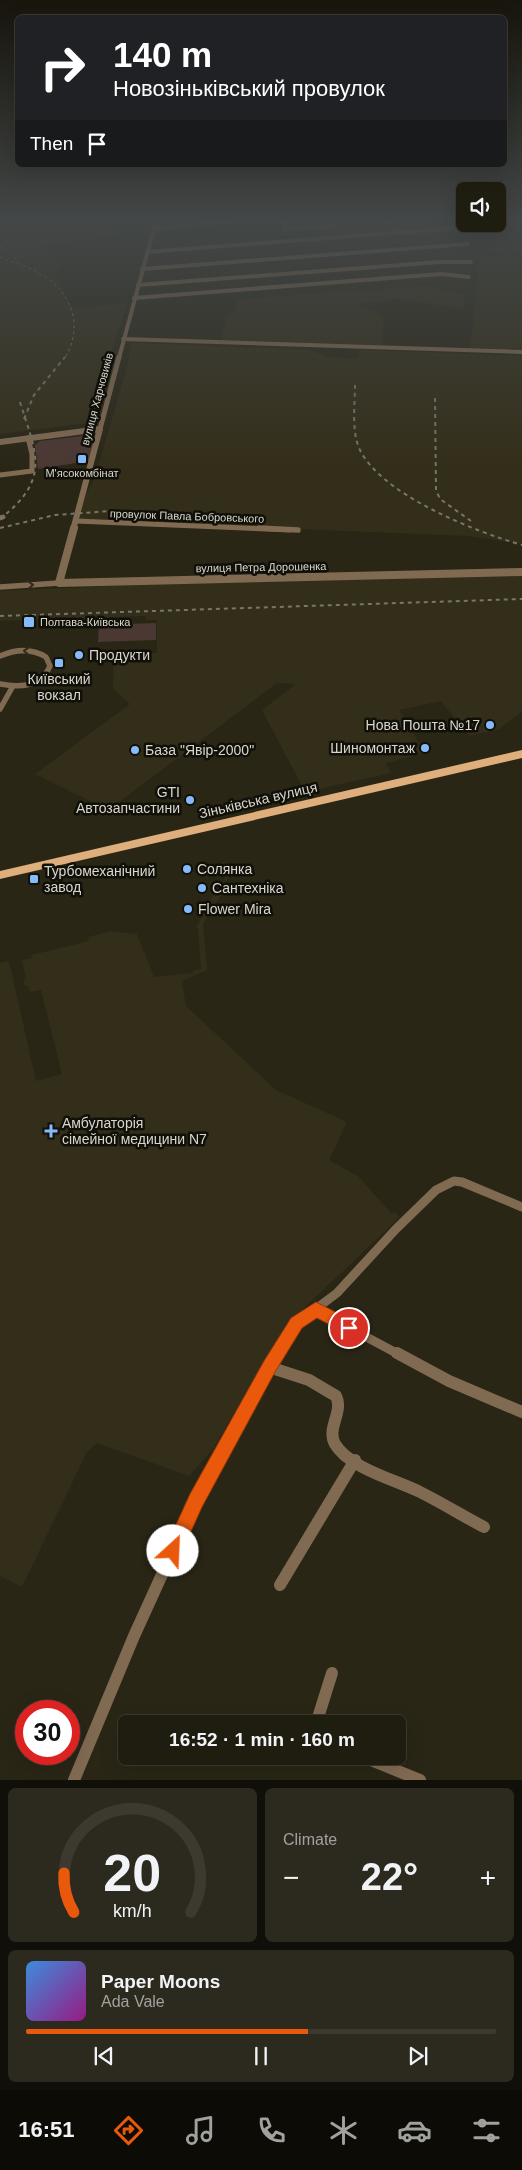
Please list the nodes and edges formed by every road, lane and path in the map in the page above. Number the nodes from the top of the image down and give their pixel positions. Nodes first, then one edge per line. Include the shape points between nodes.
1 (133, 304) edge
2 (124, 339) junction
3 (522, 352) edge
4 (100, 429) junction
5 (28, 438) junction
6 (0, 442) edge
7 (0, 475) edge
8 (76, 522) junction
9 (298, 530) dead end
10 (522, 572) edge
11 (59, 583) junction
12 (0, 586) edge
13 (0, 656) edge
14 (0, 684) edge
15 (13, 686) junction
16 (0, 709) edge
17 (522, 754) edge
18 (0, 875) edge
19 (522, 1207) edge
20 (316, 1310) junction
21 (270, 1367) junction
22 (522, 1412) edge
23 (355, 1460) junction
24 (484, 1527) dead end
25 (280, 1585) dead end
26 (332, 1673) dead end
27 (319, 1715) edge
28 (383, 1765) edge
29 (74, 1780) edge
30 (420, 1780) edge

1 - 2 street, вулиця Харчовиків
2 - 3 street
2 - 4 street, вулиця Харчовиків
4 - 5 street
4 - 8 street, вулиця Харчовиків
5 - 6 street
5 - 7 street via 32,471
8 - 9 street, провулок Павла Бобровського
8 - 11 street, вулиця Харчовиків
10 - 11 street, вулиця Петра Дорошенка
12 -> 11 street, вулиця Петра Дорошенка
15 -> 13 street via 28,685 41,679 48,673 50,663 42,654 28,650
14 - 15 street
15 - 16 street
17 - 18 main road, Зіньківська вулиця
19 - 20 street via 462,1182 447,1183 436,1190 337,1293
20 - 21 street via 297,1323
20 - 22 street via 449,1381
21 - 23 street via 307,1378 338,1398 340,1404 332,1438 340,1450
21 - 29 street via 196,1500 134,1636
23 - 24 street
23 - 25 street
26 - 27 street
28 - 30 street

